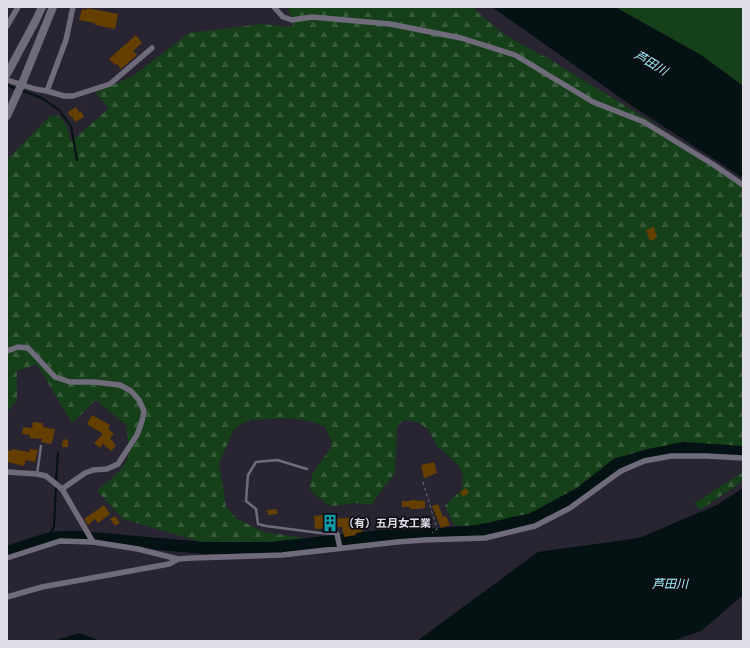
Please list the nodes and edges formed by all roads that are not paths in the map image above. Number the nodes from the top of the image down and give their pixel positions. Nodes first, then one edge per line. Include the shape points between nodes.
1 (18, 7) edge
2 (42, 7) edge
3 (53, 7) edge
4 (73, 7) edge
5 (274, 7) edge
6 (7, 26) edge
7 (152, 48) dead end
8 (7, 74) edge
9 (7, 80) edge
10 (47, 91) junction
11 (7, 116) edge
12 (743, 185) edge
13 (7, 351) edge
14 (41, 446) dead end
15 (743, 458) edge
16 (307, 469) dead end
17 (7, 472) edge
18 (37, 474) junction
19 (58, 485) junction
20 (337, 534) joint
21 (93, 542) junction
22 (340, 548) junction
23 (7, 558) edge
24 (178, 559) junction
25 (7, 597) edge

1 - 6 street
2 - 8 main road
3 - 11 main road
4 - 10 street via 66,40
5 - 12 street via 283,17 292,20 312,17 390,24 461,38 515,55 593,102 644,122
7 - 10 street via 110,84 73,96
9 - 10 street
13 - 19 street via 18,347 28,348 55,377 70,382 120,385 131,391 144,411 137,435 118,464 106,469 85,472
14 - 18 lane
15 - 22 street via 671,456 644,461 621,471 570,508 535,526 485,538 424,540
16 - 20 lane via 277,460 256,462 248,476 246,501 256,509 258,524
17 - 18 street
18 - 19 street via 46,476
19 - 21 street
20 - 22 street
21 - 23 street via 60,541
21 - 24 street
22 - 24 street via 282,555
24 - 25 street via 169,564 42,587

